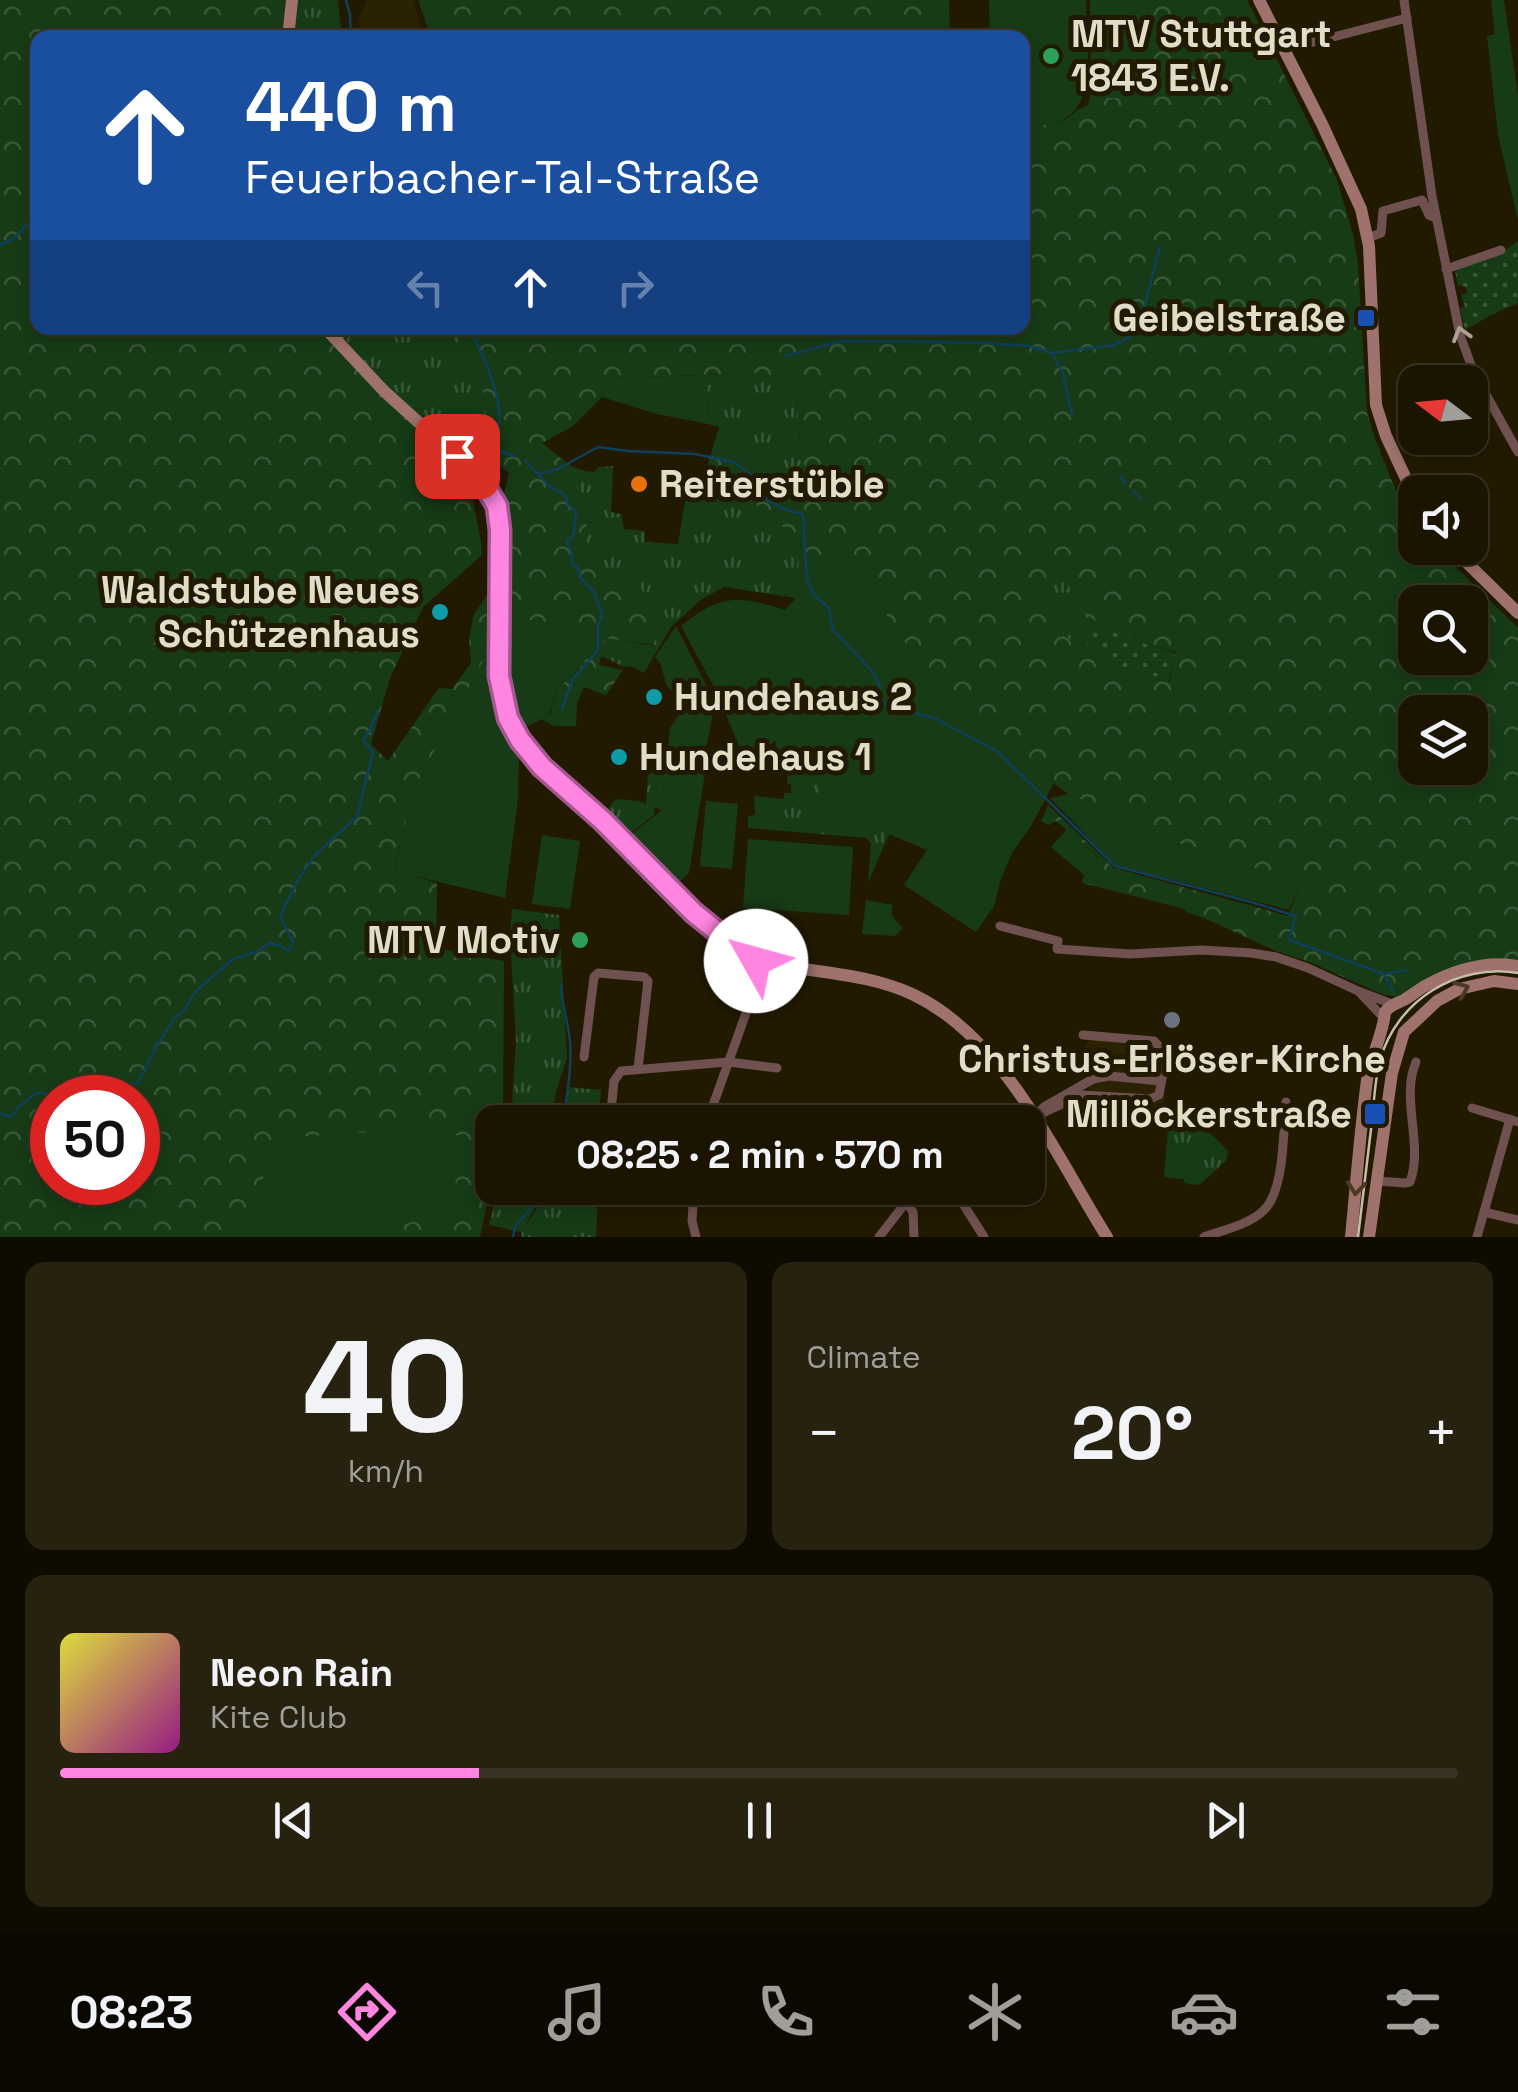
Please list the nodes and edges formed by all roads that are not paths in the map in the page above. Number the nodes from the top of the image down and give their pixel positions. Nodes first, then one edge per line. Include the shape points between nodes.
1 (292, 0) edge
2 (1259, 0) edge
3 (1404, 0) edge
4 (1407, 18) junction
5 (289, 30) edge
6 (1298, 46) dead end
7 (1436, 218) junction
8 (1368, 238) junction
9 (1501, 250) dead end
10 (1446, 269) junction
11 (332, 335) edge
12 (1518, 452) edge
13 (1404, 475) edge
14 (1469, 565) edge
15 (1518, 613) edge
16 (1000, 926) dead end
17 (764, 966) junction
18 (1518, 966) edge
19 (1518, 984) edge
20 (1358, 991) junction
21 (1397, 1003) junction
22 (1414, 1020) junction
23 (1384, 1021) junction
24 (1404, 1032) junction
25 (1083, 1035) dead end
26 (584, 1057) dead end
27 (728, 1062) junction
28 (1416, 1062) dead end
29 (777, 1068) dead end
30 (638, 1070) junction
31 (1161, 1081) junction
32 (1086, 1082) junction
33 (1089, 1094) junction
34 (1286, 1102) dead end
35 (612, 1105) edge
36 (714, 1105) edge
37 (1020, 1105) edge
38 (1045, 1105) edge
39 (1472, 1108) dead end
40 (1045, 1112) edge
41 (1514, 1120) edge
42 (1045, 1144) edge
43 (1376, 1181) junction
44 (693, 1205) edge
45 (904, 1205) edge
46 (908, 1205) edge
47 (964, 1205) edge
48 (1484, 1212) junction
49 (1518, 1220) edge
50 (696, 1237) edge
51 (879, 1237) edge
52 (914, 1237) edge
53 (984, 1237) edge
54 (1107, 1237) edge
55 (1204, 1237) edge
56 (1351, 1237) edge
57 (1369, 1237) edge
58 (1477, 1237) edge

1 - 5 main road
2 - 8 main road via 1353,190
3 - 4 street
4 - 6 street
4 - 7 street
7 - 8 street via 1422,200 1383,211 1381,234
7 - 10 street
8 - 13 main road via 1376,405
9 - 10 street
12 -> 10 street via 1474,373
11 - 17 main road via 470,468 497,506 499,676 508,718 530,754 694,913
14 - 15 main road
16 - 20 street via 1058,941 1057,950 1230,950 1276,957
17 - 27 street
17 - 37 main road via 911,1000 960,1034
18 - 21 main road via 1469,967
22 -> 19 main road via 1460,989
20 - 21 street
20 - 23 street
21 - 22 main road via 1410,1007
21 - 23 main road
22 - 24 main road
23 - 24 main road
23 -> 56 main road via 1367,1083
24 - 43 main road
25 - 31 street via 1154,1041 1163,1052
26 - 30 street via 594,977 644,977
27 - 29 street
27 - 30 street
27 - 36 street
28 - 43 street via 1410,1182
30 - 35 street via 616,1077
31 - 32 street via 1108,1076
31 - 33 street via 1154,1099
32 - 33 street
32 - 38 street
33 - 40 street
34 - 55 street via 1271,1202 1256,1216
39 - 41 street
41 - 48 street
42 - 54 main road
43 - 57 main road
44 - 50 street
45 - 51 street
46 - 52 street
47 - 53 street
48 - 49 street
48 - 58 street

